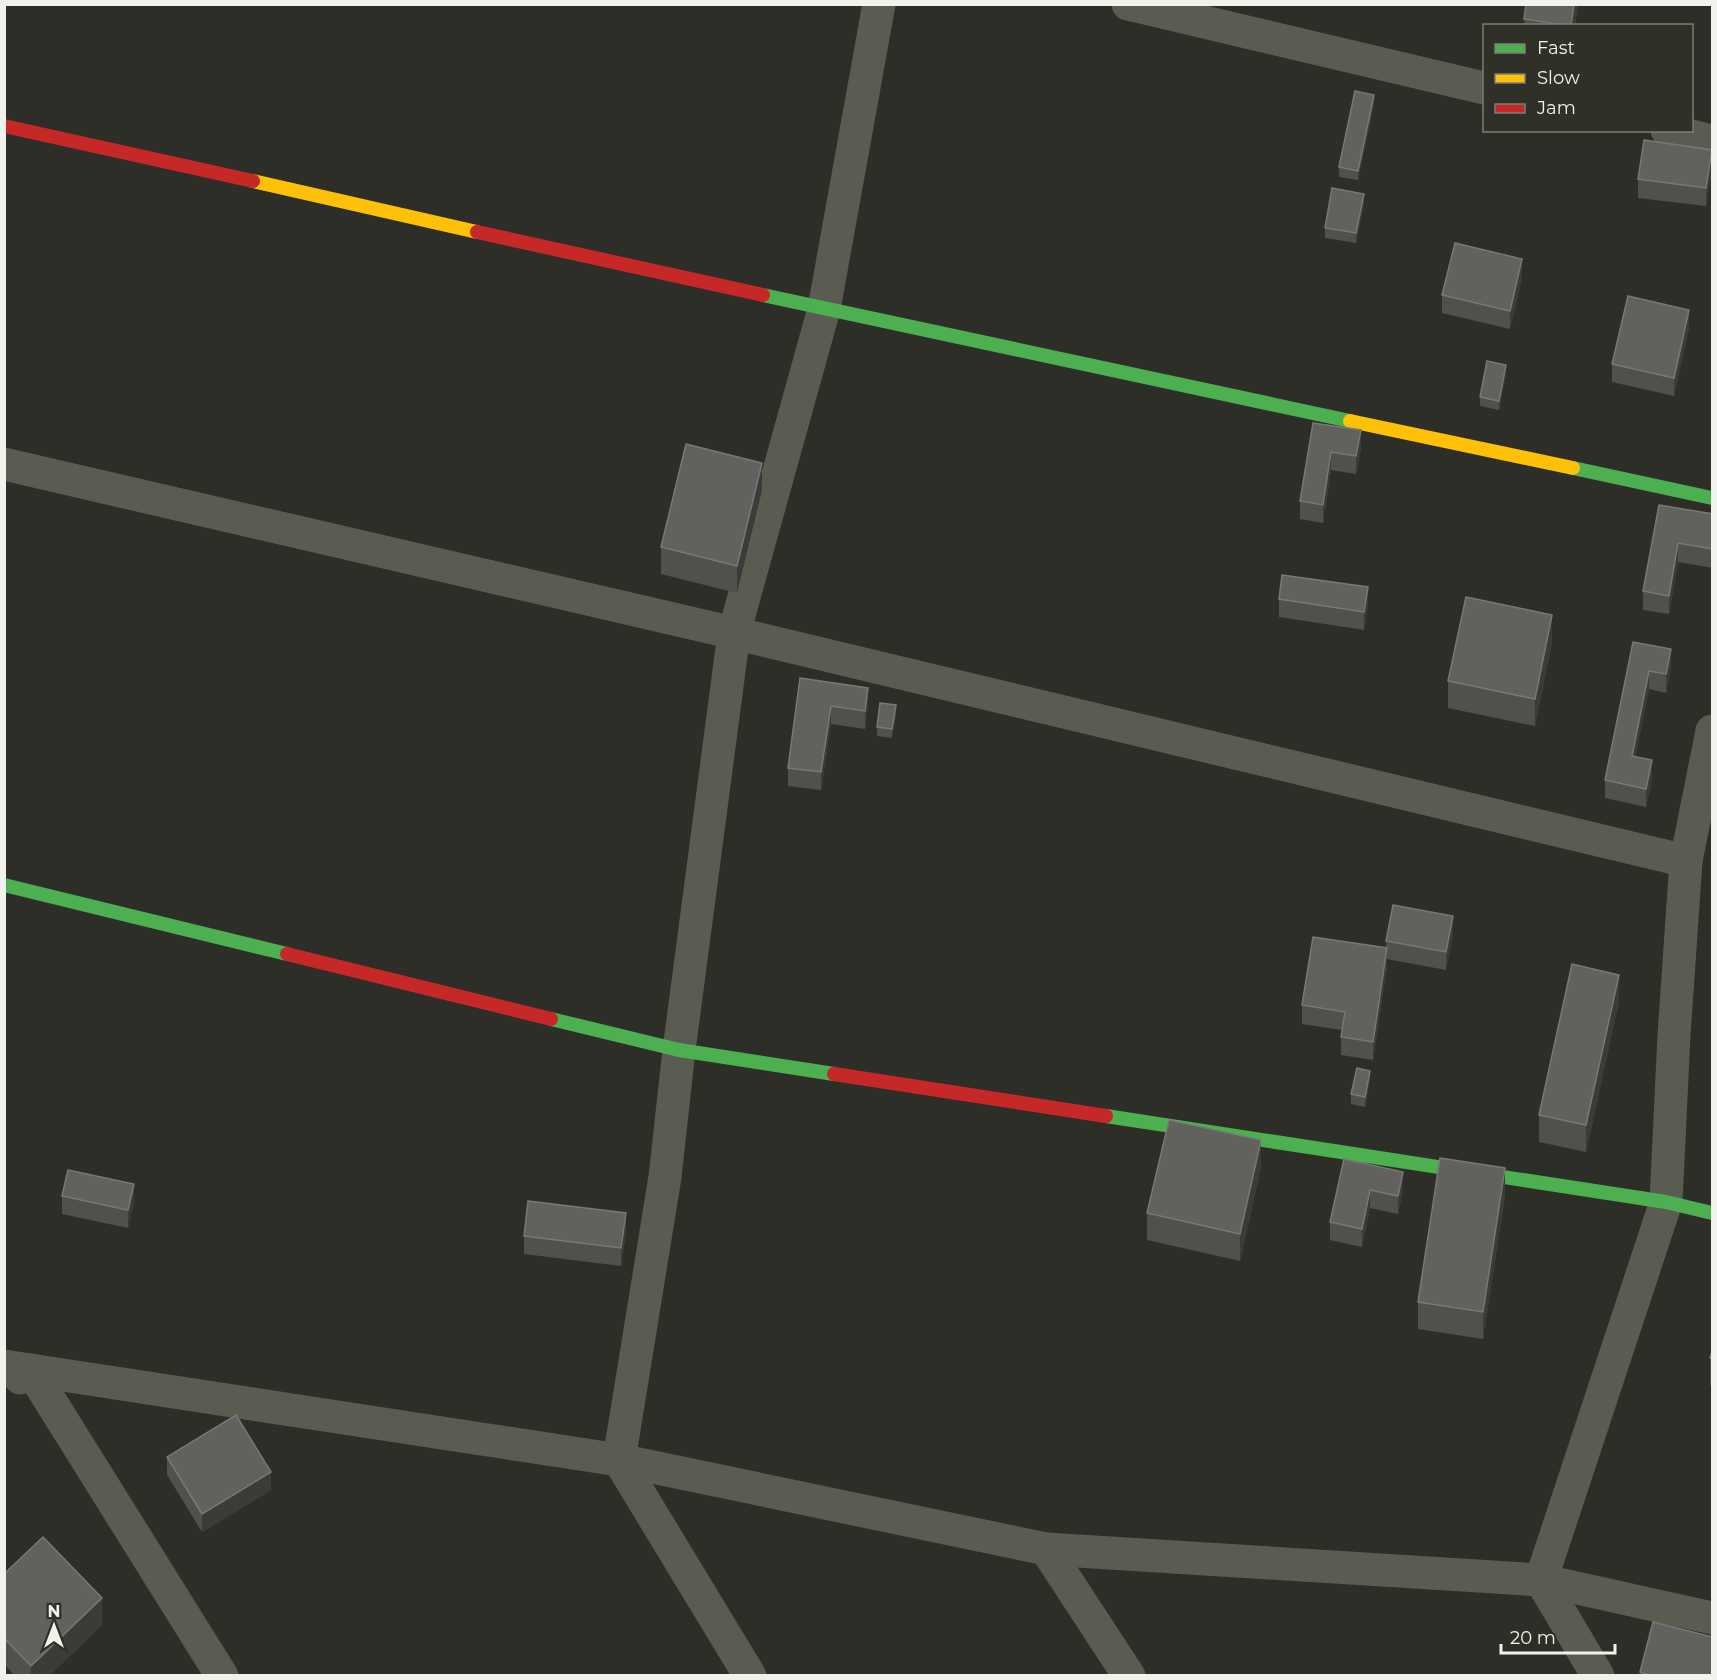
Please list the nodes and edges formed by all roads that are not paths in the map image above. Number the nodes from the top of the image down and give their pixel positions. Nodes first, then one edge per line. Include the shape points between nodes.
1 (879, 4) edge
2 (1128, 4) edge
3 (1483, 88) edge
4 (4, 126) edge
5 (1675, 132) edge
6 (1713, 141) edge
7 (825, 309) junction
8 (4, 464) edge
9 (1713, 498) edge
10 (734, 633) junction
11 (1713, 731) edge
12 (1703, 822) edge
13 (1686, 861) junction
14 (4, 885) edge
15 (679, 1050) junction
16 (1666, 1202) junction
17 (1713, 1213) edge
18 (18, 1368) edge
19 (4, 1388) edge
20 (619, 1460) junction
21 (1046, 1549) junction
22 (1541, 1580) junction
23 (1713, 1618) edge
24 (222, 1676) edge
25 (750, 1676) edge
26 (1129, 1676) edge
27 (1598, 1676) edge

1 - 7 street
2 - 3 street
4 - 7 street
5 - 6 street
7 - 9 street
7 - 10 street
8 - 10 street
10 - 13 street
10 - 15 street
11 - 12 street
12 - 13 street
13 - 16 street
14 - 15 street
15 - 16 street
15 - 20 street via 665,1177
16 - 17 street
16 - 22 street
18 - 19 street
18 - 20 street
18 - 24 street
20 - 21 street
20 - 25 street
21 - 22 street
21 - 26 street
22 - 23 street
22 - 27 street

